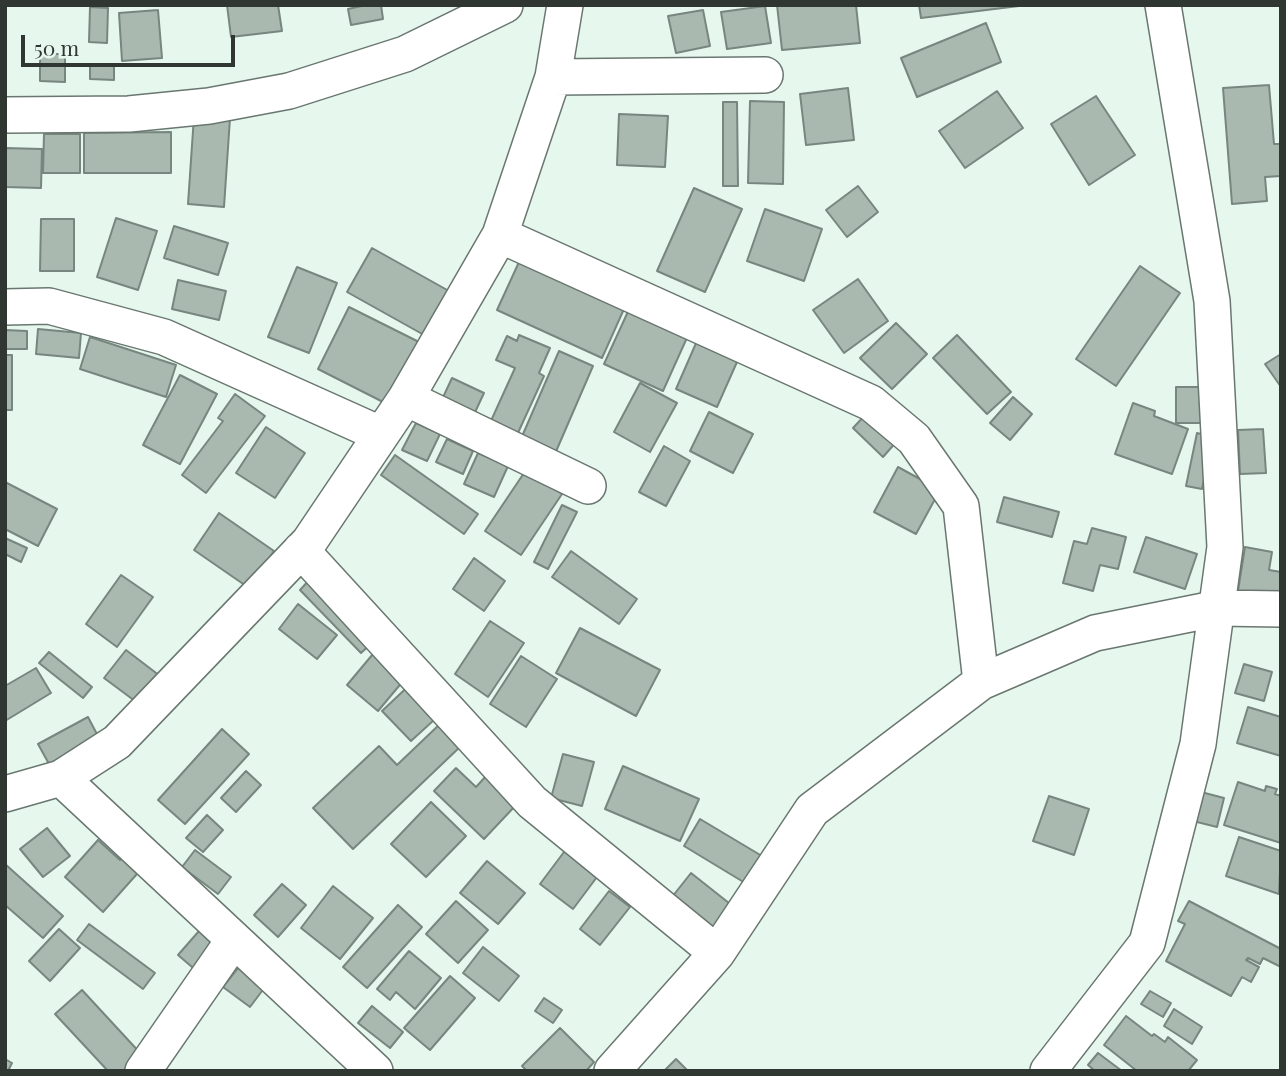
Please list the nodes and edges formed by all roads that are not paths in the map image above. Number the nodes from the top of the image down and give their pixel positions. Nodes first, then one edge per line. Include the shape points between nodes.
1 (505, 5) edge
2 (565, 5) edge
3 (1163, 5) edge
4 (765, 75) dead end
5 (553, 77) junction
6 (5, 115) edge
7 (500, 235) junction
8 (5, 307) edge
9 (406, 398) junction
10 (380, 434) junction
11 (588, 486) dead end
12 (301, 550) junction
13 (1219, 608) junction
14 (1281, 609) edge
15 (981, 682) junction
16 (61, 778) junction
17 (5, 794) edge
18 (233, 941) junction
19 (717, 953) junction
20 (143, 1071) edge
21 (375, 1071) edge
22 (612, 1071) edge
23 (1048, 1071) edge

1 - 6 street via 405,54 289,91 129,114
2 - 5 street
3 - 13 street via 1212,301 1226,547
4 - 5 street
5 - 7 street
7 - 9 street
7 - 15 street via 871,403 914,439 961,506
8 - 10 street via 49,306 164,337
9 - 10 street
9 - 11 street
10 - 12 street
12 - 16 street via 117,742
12 - 19 street via 533,803
13 - 14 street
13 - 15 street via 1095,633
13 - 23 street via 1199,744 1147,943
15 - 19 street via 812,810
16 - 17 street
16 - 18 street
18 - 20 street
18 - 21 street
19 - 22 street

